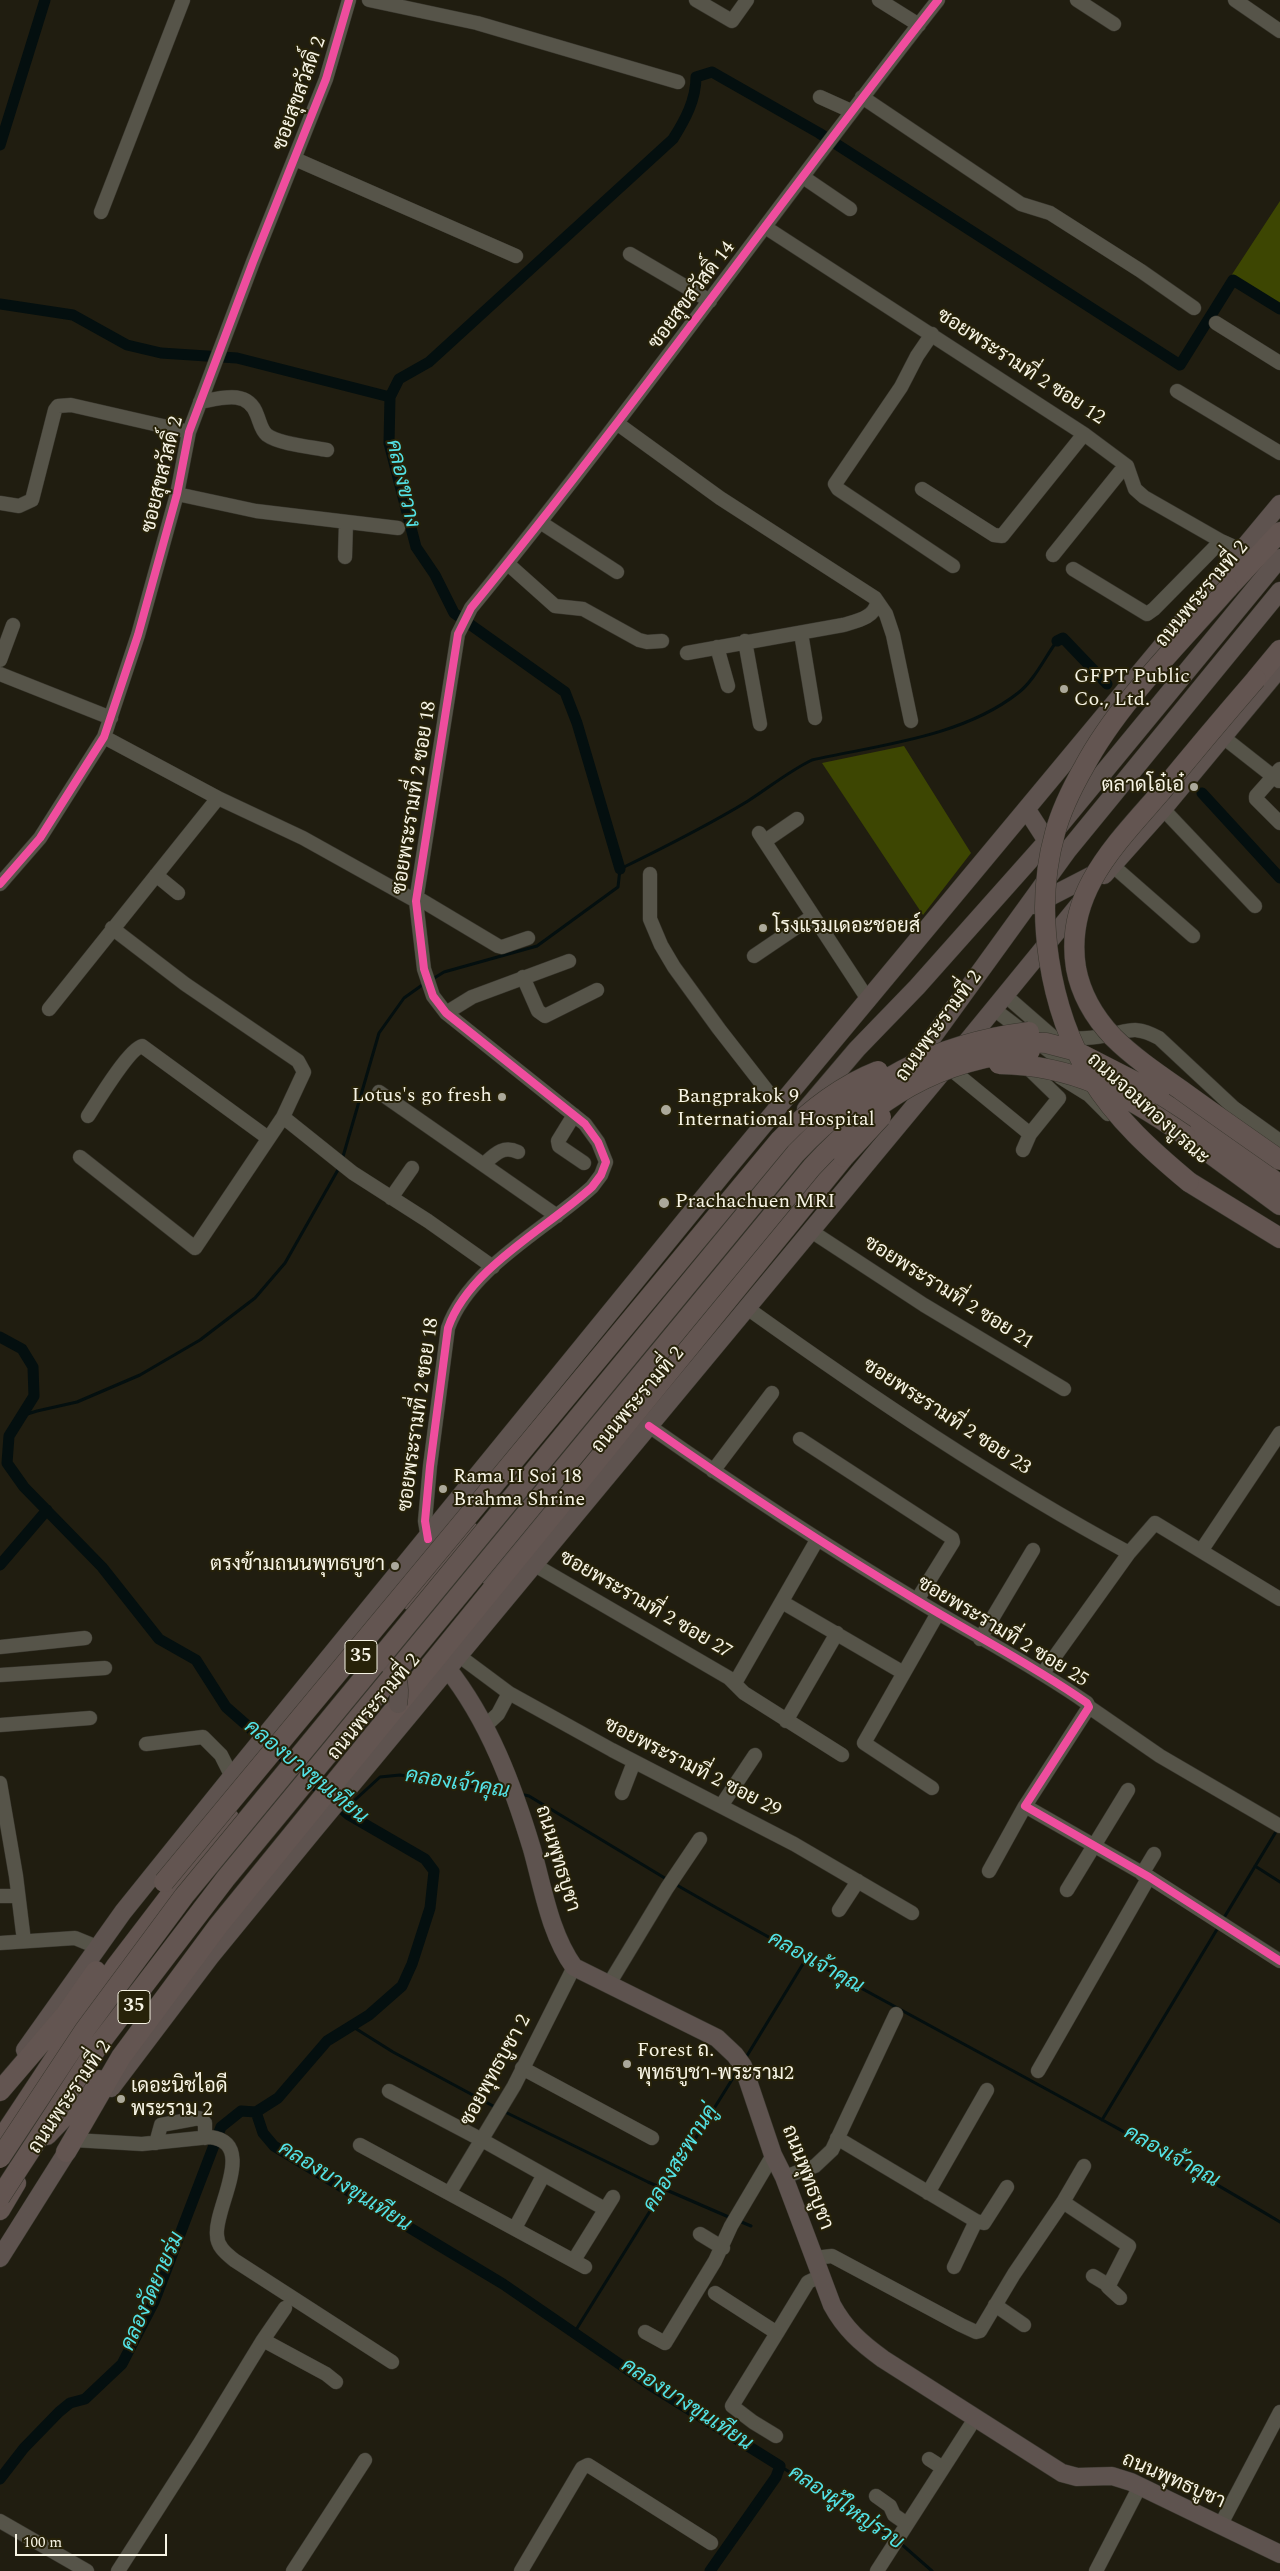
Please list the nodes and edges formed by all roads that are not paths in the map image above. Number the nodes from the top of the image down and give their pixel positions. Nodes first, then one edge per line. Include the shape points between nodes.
1 (182, 0) edge
2 (349, 0) edge
3 (369, 0) edge
4 (696, 0) edge
5 (747, 0) edge
6 (879, 0) edge
7 (938, 0) edge
8 (1077, 0) edge
9 (1235, 0) edge
10 (1114, 24) dead end
11 (919, 25) junction
12 (1280, 31) edge
13 (678, 82) dead end
14 (820, 97) dead end
15 (862, 97) junction
16 (851, 111) junction
17 (295, 159) junction
18 (802, 177) junction
19 (850, 209) dead end
20 (101, 212) dead end
21 (765, 227) junction
22 (630, 254) dead end
23 (516, 256) dead end
24 (710, 301) junction
25 (1194, 308) dead end
26 (1216, 323) dead end
27 (932, 334) junction
28 (1280, 363) edge
29 (1177, 391) dead end
30 (200, 402) junction
31 (618, 424) junction
32 (189, 432) junction
33 (1084, 434) junction
34 (327, 450) dead end
35 (1280, 453) edge
36 (1127, 466) junction
37 (922, 489) dead end
38 (177, 494) junction
39 (0, 503) edge
40 (1280, 504) edge
41 (346, 522) junction
42 (540, 522) junction
43 (398, 528) dead end
44 (1280, 532) edge
45 (1221, 541) junction
46 (1241, 550) junction
47 (1052, 555) dead end
48 (345, 557) dead end
49 (1280, 558) edge
50 (508, 564) junction
51 (953, 566) dead end
52 (1073, 569) dead end
53 (617, 572) dead end
54 (1280, 591) edge
55 (877, 602) junction
56 (471, 608) joint
57 (13, 625) dead end
58 (801, 633) junction
59 (662, 641) dead end
60 (745, 641) junction
61 (717, 647) junction
62 (1280, 650) edge
63 (687, 652) dead end
64 (0, 660) edge
65 (1280, 668) edge
66 (0, 674) edge
67 (728, 686) dead end
68 (111, 718) junction
69 (815, 718) dead end
70 (911, 721) dead end
71 (760, 724) dead end
72 (104, 737) junction
73 (1223, 737) junction
74 (1278, 776) edge
75 (218, 798) junction
76 (1027, 810) junction
77 (1163, 810) junction
78 (797, 819) dead end
79 (1280, 823) edge
80 (1048, 841) junction
81 (1068, 850) junction
82 (1112, 866) junction
83 (650, 874) dead end
84 (156, 875) junction
85 (0, 884) edge
86 (1064, 889) junction
87 (178, 893) dead end
88 (416, 899) junction
89 (1255, 906) dead end
90 (1023, 912) junction
91 (814, 916) junction
92 (112, 928) junction
93 (1060, 928) junction
94 (1193, 936) dead end
95 (528, 938) dead end
96 (754, 956) dead end
97 (569, 961) dead end
98 (523, 977) junction
99 (597, 990) dead end
100 (1006, 996) junction
101 (869, 1001) junction
102 (49, 1009) dead end
103 (446, 1013) junction
104 (990, 1016) junction
105 (1027, 1048) junction
106 (948, 1059) junction
107 (971, 1060) junction
108 (379, 1092) dead end
109 (779, 1106) junction
110 (574, 1115) junction
111 (88, 1116) dead end
112 (283, 1116) junction
113 (1030, 1134) junction
114 (268, 1138) junction
115 (1280, 1141) edge
116 (1023, 1150) dead end
117 (518, 1152) dead end
118 (80, 1157) dead end
119 (1280, 1160) edge
120 (584, 1163) dead end
121 (484, 1164) junction
122 (412, 1168) dead end
123 (1280, 1185) edge
124 (391, 1198) junction
125 (1280, 1205) edge
126 (557, 1216) junction
127 (811, 1231) junction
128 (1280, 1231) edge
129 (1280, 1238) edge
130 (1280, 1246) edge
131 (493, 1267) junction
132 (747, 1308) junction
133 (1064, 1389) dead end
134 (772, 1393) dead end
135 (649, 1426) junction
136 (1280, 1433) edge
137 (800, 1439) dead end
138 (1274, 1453) edge
139 (713, 1471) junction
140 (428, 1539) junction
141 (818, 1540) junction
142 (1033, 1550) dead end
143 (1201, 1551) junction
144 (1129, 1553) junction
145 (533, 1564) junction
146 (414, 1594) junction
147 (1280, 1599) edge
148 (917, 1600) junction
149 (782, 1602) junction
150 (938, 1613) junction
151 (443, 1625) junction
152 (837, 1633) junction
153 (85, 1638) dead end
154 (980, 1639) junction
155 (0, 1647) edge
156 (347, 1660) junction
157 (453, 1662) junction
158 (105, 1668) dead end
159 (902, 1672) junction
160 (1043, 1673) junction
161 (0, 1675) edge
162 (735, 1683) junction
163 (509, 1693) junction
164 (398, 1704) junction
165 (1090, 1707) junction
166 (90, 1718) dead end
167 (786, 1721) junction
168 (0, 1724) edge
169 (484, 1727) junction
170 (146, 1744) dead end
171 (755, 1755) dead end
172 (842, 1755) dead end
173 (634, 1762) junction
174 (235, 1773) junction
175 (932, 1788) dead end
176 (1128, 1790) dead end
177 (1, 1792) edge
178 (622, 1793) dead end
179 (721, 1806) junction
180 (1025, 1806) junction
181 (1275, 1823) edge
182 (4, 1829) edge
183 (700, 1839) dead end
184 (1095, 1846) junction
185 (1154, 1854) dead end
186 (989, 1871) dead end
187 (1145, 1876) junction
188 (858, 1881) junction
189 (1067, 1890) dead end
190 (0, 1896) edge
191 (18, 1896) junction
192 (839, 1910) dead end
193 (912, 1913) dead end
194 (24, 1941) junction
195 (0, 1943) edge
196 (98, 1947) junction
197 (1280, 1961) edge
198 (574, 1967) junction
199 (609, 1984) junction
200 (66, 2014) junction
201 (896, 2014) dead end
202 (122, 2056) junction
203 (522, 2068) junction
204 (1038, 2071) dead end
205 (0, 2090) edge
206 (987, 2090) dead end
207 (389, 2091) dead end
208 (19, 2111) junction
209 (44, 2137) junction
210 (207, 2138) junction
211 (652, 2138) dead end
212 (837, 2138) junction
213 (482, 2140) junction
214 (0, 2141) edge
215 (156, 2143) junction
216 (360, 2145) dead end
217 (70, 2146) junction
218 (773, 2155) junction
219 (0, 2158) edge
220 (1084, 2166) dead end
221 (543, 2176) junction
222 (784, 2177) junction
223 (1007, 2187) dead end
224 (450, 2192) junction
225 (928, 2193) junction
226 (0, 2196) edge
227 (613, 2197) dead end
228 (1063, 2202) junction
229 (605, 2209) junction
230 (0, 2210) edge
231 (976, 2221) junction
232 (515, 2228) junction
233 (700, 2234) dead end
234 (723, 2248) junction
235 (0, 2258) edge
236 (814, 2258) junction
237 (954, 2267) dead end
238 (821, 2276) junction
239 (1093, 2276) dead end
240 (1108, 2284) junction
241 (715, 2293) dead end
242 (1120, 2298) dead end
243 (996, 2305) junction
244 (284, 2308) dead end
245 (1024, 2326) dead end
246 (645, 2332) dead end
247 (777, 2333) junction
248 (263, 2340) junction
249 (392, 2362) dead end
250 (336, 2382) dead end
251 (1280, 2412) edge
252 (976, 2417) junction
253 (776, 2436) dead end
254 (929, 2459) dead end
255 (364, 2460) dead end
256 (943, 2468) junction
257 (1140, 2486) junction
258 (876, 2496) dead end
259 (0, 2521) edge
260 (1220, 2526) junction
261 (901, 2533) junction
262 (711, 2543) dead end
263 (1280, 2554) edge
264 (87, 2571) edge
265 (118, 2571) edge
266 (293, 2571) edge
267 (521, 2571) edge
268 (878, 2571) edge
269 (1096, 2571) edge

1 - 20 street
2 - 17 street, ซอยสุขสวัสดิ์ 2 via 326,79
3 - 13 street via 477,23
4 - 5 street via 732,21
6 - 11 street
7 - 11 street, ซอยสุขสวัสดิ์ 14
8 - 10 street
9 - 12 street
11 - 15 street, ซอยสุขสวัสดิ์ 14
14 - 16 street
15 - 16 street, ซอยสุขสวัสดิ์ 14
15 - 25 street via 1021,204 1050,213
16 - 18 street, ซอยสุขสวัสดิ์ 14
17 - 23 street
17 - 30 street, ซอยสุขสวัสดิ์ 2
18 - 19 street
18 - 21 street, ซอยสุขสวัสดิ์ 14
21 - 24 street, ซอยสุขสวัสดิ์ 14
21 - 27 street, ซอยพระรามที่ 2 ซอย 12
22 - 24 street
24 - 31 street, ซอยสุขสวัสดิ์ 14
26 - 28 street
27 - 33 street, ซอยพระรามที่ 2 ซอย 12
27 - 51 street via 902,387 835,484
29 - 35 street
30 - 32 street, ซอยสุขสวัสดิ์ 2
30 - 34 street via 242,397 255,409 266,434 275,439
31 - 42 street, ซอยสุขสวัสดิ์ 14
31 - 55 street via 720,498
32 - 38 street, ซอยสุขสวัสดิ์ 2
32 - 39 street via 70,405 58,406 32,500 19,506
33 - 36 street, ซอยพระรามที่ 2 ซอย 12
33 - 37 street via 1002,536 994,535
36 - 45 street via 1135,489 1144,497
36 - 47 street
38 - 41 street via 256,511
38 - 68 street, ซอยสุขสวัสดิ์ 2
40 - 46 main road, ถนนพระรามที่ 2 / 35
41 - 43 street
41 - 48 street
42 - 50 street, ซอยสุขสวัสดิ์ 14
42 - 53 street
44 - 129 highway, bridge via 1121,713 1095,749 1054,833 1047,881 1049,958 1058,1002 1074,1045 1092,1079 1151,1151 1190,1182
45 - 46 street
45 - 52 street via 1147,614
46 - 76 main road, ถนนพระรามที่ 2 / 35
49 - 80 main road, ถนนพระรามที่ 2 / 35
50 - 56 street, ซอยสุขสวัสดิ์ 14
50 - 59 street via 555,606 583,609 639,640
54 - 81 main road, ถนนพระรามที่ 2 / 35
55 - 58 street via 864,618
55 - 70 street via 886,614 893,635
56 - 88 street, ซอยพระรามที่ 2 ซอย 18 via 458,634
57 - 64 street
58 - 60 street
58 - 69 street
60 - 61 street
60 - 71 street
61 - 63 street
61 - 67 street
62 - 119 highway, bridge via 1115,846 1092,879 1078,910 1074,931 1074,952 1083,996 1113,1037
65 - 73 main road, ถนนพระรามที่ 2 / 35
66 - 68 street
68 - 72 street, ซอยสุขสวัสดิ์ 2
72 - 75 street
72 - 85 street, ซอยสุขสวัสดิ์ 2 via 40,838
73 - 74 street
73 - 77 main road, ถนนพระรามที่ 2 / 35
74 - 79 street via 1257,793 1256,799
75 - 84 street
75 - 88 street via 303,838
76 - 80 main road
76 - 101 main road, ถนนพระรามที่ 2 / 35
77 - 82 main road, ถนนพระรามที่ 2 / 35
77 - 89 street
78 - 91 street via 762,837
80 - 146 main road, ถนนพระรามที่ 2 / 35 via 822,1090 684,1256 550,1429
81 - 86 main road
81 - 90 main road, ถนนพระรามที่ 2 / 35
82 - 86 main road
82 - 93 main road, ถนนพระรามที่ 2 / 35
82 - 94 street
83 - 109 street via 650,919 661,945 715,1023
84 - 87 street
84 - 92 street
86 - 90 main road
86 - 93 main road
88 - 95 street via 498,946
88 - 103 street, ซอยพระรามที่ 2 ซอย 18 via 424,969 433,996
90 - 151 main road, ถนนพระรามที่ 2 / 35 via 840,1160 615,1430
91 - 96 street
91 - 101 street
92 - 102 street
92 - 112 street via 185,984 303,1066 304,1072
93 - 100 main road, ถนนพระรามที่ 2 / 35
97 - 98 street
98 - 99 street via 538,1011 545,1016
98 - 103 street via 472,996
100 - 104 main road, ถนนพระรามที่ 2 / 35
100 - 115 street via 1053,1037 1060,1039 1105,1036 1130,1029 1145,1030 1159,1038 1234,1108
101 - 109 main road, ถนนพระรามที่ 2 / 35
103 - 110 street, ซอยพระรามที่ 2 ซอย 18
104 - 105 street via 1010,1044
104 - 106 main road, ถนนพระรามที่ 2 / 35
104 - 128 street, ถนนจอมทองบูรณะ via 1093,1085 1104,1100 1173,1165 1214,1194
105 - 106 street
105 - 106 highway, bridge via 984,1039
105 - 107 highway, bridge
105 - 113 street via 1059,1098
105 - 130 street, ถนนจอมทองบูรณะ via 1038,1064 1089,1096 1155,1162 1192,1192 1227,1217
106 - 113 street
106 - 127 main road, ถนนพระรามที่ 2 / 35
106 - 156 highway, bridge via 890,1067 849,1084 809,1112 784,1135
106 - 219 highway, bridge via 902,1069 864,1092 829,1120 776,1176 184,1896 108,1996
107 - 164 highway, bridge via 907,1095 860,1138
107 - 226 highway, bridge via 920,1080 878,1105 840,1137 791,1190 200,1910 95,2051
108 - 121 street
109 - 140 main road, ถนนพระรามที่ 2 / 35
110 - 120 street via 558,1141 559,1146
110 - 126 street, ซอยพระรามที่ 2 ซอย 18 via 598,1142 606,1162 592,1187
111 - 114 street via 124,1063 142,1046
112 - 114 street
112 - 124 street via 336,1161
113 - 116 street
114 - 118 street via 195,1248
117 - 121 street via 503,1149
121 - 126 street
122 - 124 street
123 - 146 highway, bridge via 1158,1094 1073,1050 1046,1043 972,1042 917,1053 889,1065 826,1109 784,1153 528,1474
124 - 131 street
125 - 151 highway, bridge via 1185,1135 1122,1094 1078,1076 1019,1064 991,1064 963,1068 920,1081 878,1106 816,1167
126 - 131 street, ซอยพระรามที่ 2 ซอย 18
127 - 132 main road, ถนนพระรามที่ 2 / 35
127 - 133 street, ซอยพระรามที่ 2 ซอย 21 via 924,1305
131 - 140 street, ซอยพระรามที่ 2 ซอย 18 via 462,1300 448,1328 430,1466 425,1521
132 - 135 main road, ถนนพระรามที่ 2 / 35
132 - 144 street, ซอยพระรามที่ 2 ซอย 23 via 932,1435
134 - 139 street
135 - 139 street, ซอยพระรามที่ 2 ซอย 25
135 - 145 main road, ถนนพระรามที่ 2 / 35
136 - 138 street
137 - 148 street via 952,1538 953,1542
138 - 143 street
139 - 141 street, ซอยพระรามที่ 2 ซอย 25
140 - 174 main road, ถนนพระรามที่ 2 / 35
141 - 148 street, ซอยพระรามที่ 2 ซอย 25
141 - 149 street
142 - 154 street
143 - 144 street via 1155,1523
143 - 147 street
144 - 160 street
145 - 157 main road, ถนนพระรามที่ 2 / 35
145 - 162 street, ซอยพระรามที่ 2 ซอย 27
146 - 208 highway, ถนนพระรามที่ 2 / 35 via 255,1787 116,1966
148 - 150 street, ซอยพระรามที่ 2 ซอย 25
149 - 152 street
149 - 162 street
150 - 154 street, ซอยพระรามที่ 2 ซอย 25
150 - 159 street
151 - 209 highway, ถนนพระรามที่ 2 / 35 via 146,1991
152 - 159 street
152 - 167 street
153 - 155 street
154 - 160 street, ซอยพระรามที่ 2 ซอย 25
156 - 164 main road, bridge via 370,1656 388,1664 399,1682
156 - 200 highway, bridge via 164,1882
157 - 163 street, ซอยพระรามที่ 2 ซอย 29
157 - 169 main road, ถนนพุทธบูชา
157 - 217 main road, ถนนพระรามที่ 2 / 35 via 175,2002
158 - 161 street
159 - 175 street via 864,1743
160 - 165 street, ซอยพระรามที่ 2 ซอย 25
162 - 167 street, ซอยพระรามที่ 2 ซอย 27 via 744,1693
163 - 169 street via 498,1714
163 - 173 street, ซอยพระรามที่ 2 ซอย 29
164 - 202 highway via 218,1926
165 - 180 street, ซอยพระรามที่ 2 ซอย 25
165 - 181 street, ซอยพระรามที่ 2 ซอย 25 via 1160,1756
166 - 168 street
167 - 172 street, ซอยพระรามที่ 2 ซอย 27
169 - 198 main road, ถนนพุทธบูชา via 518,1807 558,1940
170 - 174 street via 203,1737
171 - 179 street
173 - 178 street
173 - 179 street, ซอยพระรามที่ 2 ซอย 29
174 - 196 main road, ถนนพระรามที่ 2 / 35
176 - 184 street
177 - 182 street
179 - 188 street, ซอยพระรามที่ 2 ซอย 29
180 - 184 street
180 - 186 street, ซอยพระรามที่ 2 ซอย 25
182 - 191 street
183 - 199 street
184 - 187 street
184 - 189 street
185 - 187 street
187 - 197 street
187 - 204 street
188 - 192 street
188 - 193 street, ซอยพระรามที่ 2 ซอย 29
190 - 191 street
191 - 194 street
194 - 195 street
194 - 196 street via 75,1938
196 - 205 main road, ถนนพระรามที่ 2 / 35
198 - 199 main road, ถนนพุทธบูชา
198 - 203 street, ซอยพุทธบูชา 2
199 - 218 main road, ถนนพุทธบูชา via 717,2038 739,2061
200 - 205 highway
200 - 208 highway
201 - 212 street
202 - 209 highway
202 - 217 highway
203 - 211 street
203 - 213 street, ซอยพุทธบูชา 2
206 - 225 street
207 - 213 street
208 - 214 highway, ถนนพระรามที่ 2 / 35
209 - 230 highway, ถนนพระรามที่ 2 / 35
210 - 215 street
210 - 215 street via 205,2123 199,2118 161,2124
210 - 249 street via 220,2139 229,2146 234,2162 216,2235 221,2248 234,2260
212 - 222 street via 832,2150 815,2166
212 - 225 street
213 - 221 street
213 - 224 street, ซอยพุทธบูชา 2
215 - 217 street
216 - 224 street
217 - 235 main road, ถนนพระรามที่ 2 / 35
218 - 222 main road, ถนนพุทธบูชา
218 - 234 street via 731,2226
220 - 228 street
221 - 229 street
221 - 232 street
222 - 236 main road, ถนนพุทธบูชา
223 - 231 street via 984,2223
224 - 232 street
225 - 231 street
227 - 229 street
228 - 240 street via 1130,2247
228 - 243 street
229 - 232 street via 580,2264
231 - 237 street
233 - 234 street
234 - 246 street via 665,2343
236 - 238 main road, ถนนพุทธบูชา
236 - 243 street via 832,2256 976,2332 980,2331
238 - 247 street via 808,2282
238 - 252 main road, ถนนพุทธบูชา via 843,2325 862,2344
239 - 240 street
240 - 242 street via 1108,2288
241 - 247 street
243 - 245 street
244 - 248 street
247 - 253 street via 732,2406
248 - 250 street
248 - 265 street
251 - 260 street
252 - 256 street
252 - 257 main road, ถนนพุทธบูชา via 1062,2473 1077,2477 1112,2476
254 - 256 street
255 - 266 street
256 - 261 street
257 - 260 main road, ถนนพุทธบูชา
257 - 269 street
258 - 261 street via 890,2506
259 - 264 street
260 - 263 main road, ถนนพุทธบูชา
261 - 268 street
262 - 267 street via 588,2465 579,2473

